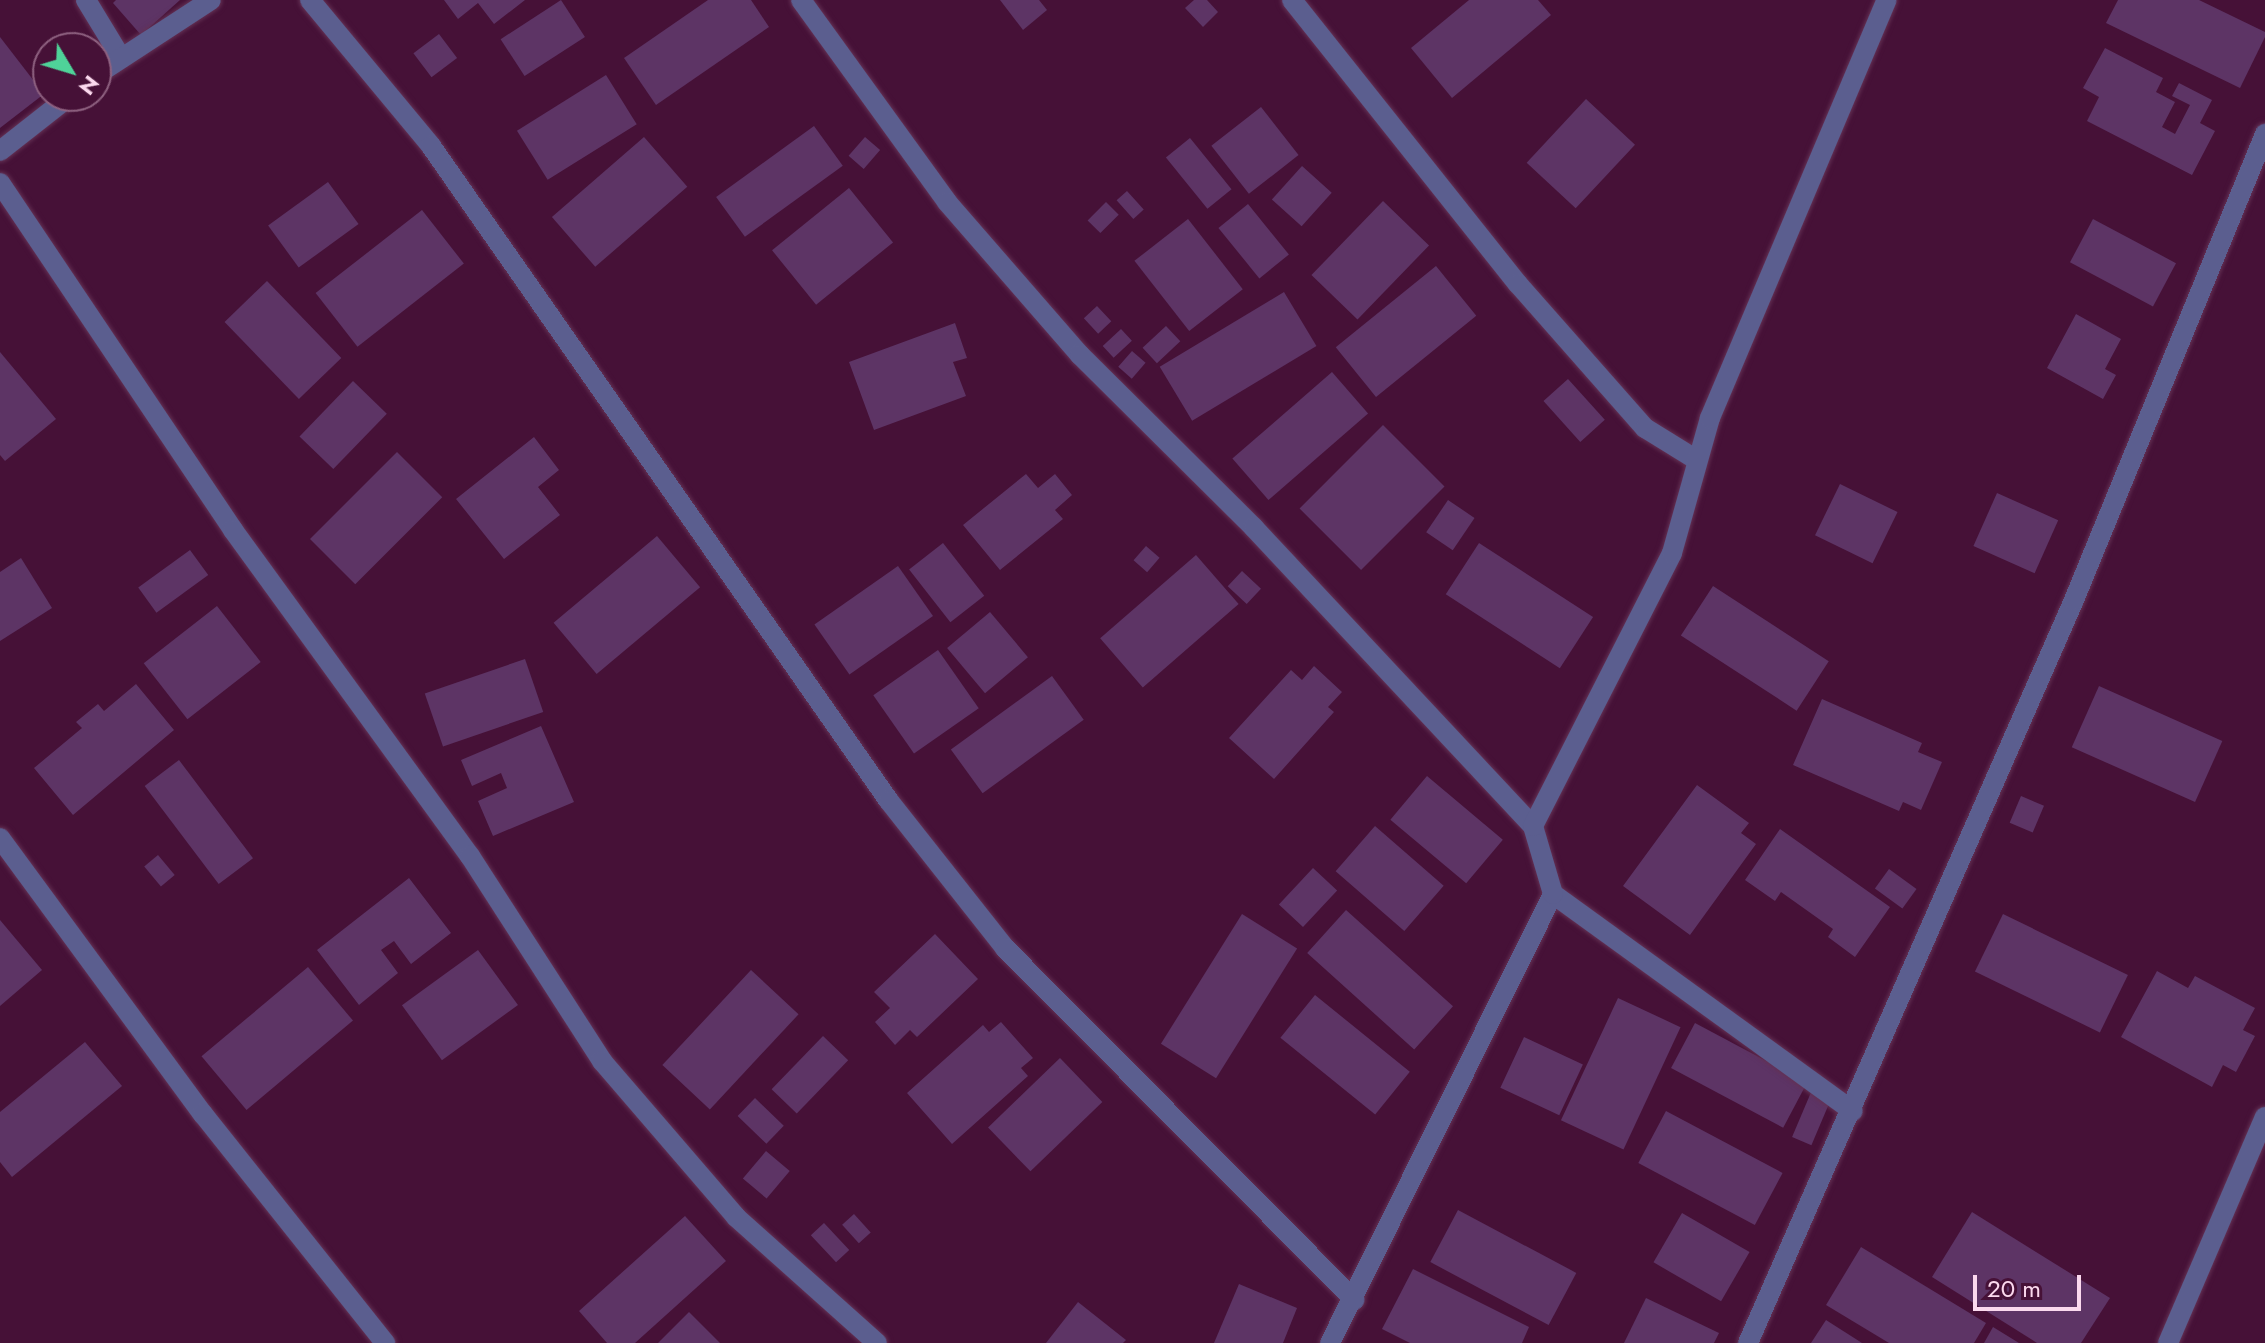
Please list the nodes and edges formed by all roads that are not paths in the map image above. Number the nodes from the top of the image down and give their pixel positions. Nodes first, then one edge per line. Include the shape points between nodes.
1 (86, 0) edge
2 (211, 0) edge
3 (310, 0) edge
4 (801, 0) edge
5 (1292, 0) edge
6 (1887, 0) edge
7 (120, 56) junction
8 (112, 62) edge
9 (50, 112) edge
10 (2265, 134) edge
11 (0, 151) edge
12 (0, 183) edge
13 (1695, 459) junction
14 (1533, 826) junction
15 (0, 838) edge
16 (1553, 894) junction
17 (1853, 1111) junction
18 (2265, 1117) edge
19 (1355, 1300) junction
20 (385, 1343) edge
21 (877, 1343) edge
22 (1330, 1343) edge
23 (1748, 1343) edge
24 (2168, 1343) edge

1 - 7 street
2 - 7 street
3 - 19 street via 431,146 889,801 1005,948
4 - 14 street via 947,202 1080,355 1254,528
5 - 13 street via 1527,295 1645,428
6 - 13 street
7 - 8 street
9 - 11 street
10 - 17 street via 2074,600
12 - 21 street via 233,530 470,856 602,1061 736,1217
13 - 14 street via 1690,500 1672,553
14 - 16 street
15 - 20 street via 203,1114
16 - 17 street
16 - 19 street
17 - 23 street
18 - 24 street
19 - 22 street

